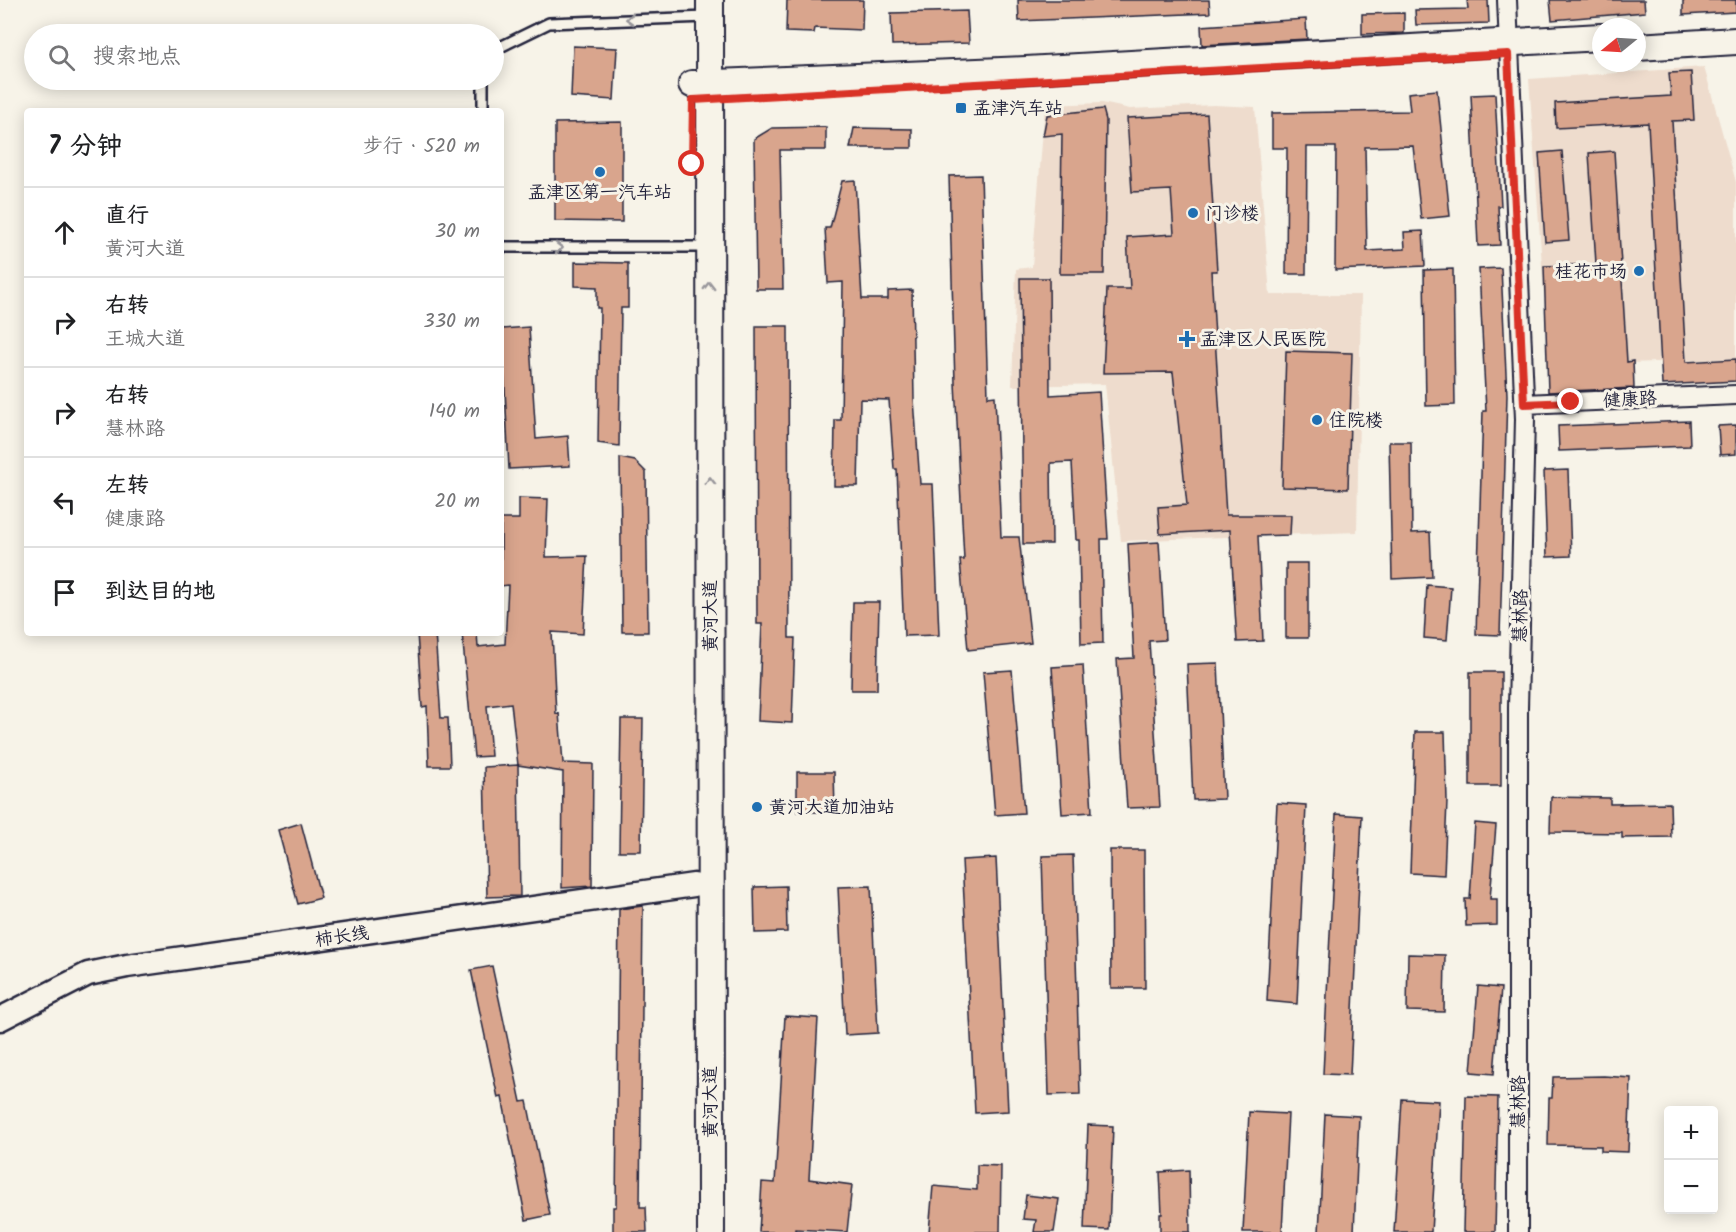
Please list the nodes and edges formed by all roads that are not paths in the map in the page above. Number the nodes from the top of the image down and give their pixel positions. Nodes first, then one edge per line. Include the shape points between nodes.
1 (1507, 0) edge
2 (701, 8) edge
3 (1736, 29) edge
4 (1646, 34) edge
5 (1592, 38) edge
6 (1736, 41) edge
7 (504, 45) edge
8 (1646, 46) edge
9 (1509, 48) junction
10 (1592, 49) edge
11 (483, 90) edge
12 (701, 92) junction
13 (483, 108) edge
14 (504, 247) edge
15 (701, 247) junction
16 (1736, 395) edge
17 (1524, 404) junction
18 (693, 885) junction
19 (0, 1019) edge
20 (695, 1232) edge
21 (711, 1232) edge
22 (1518, 1232) edge

1 - 9 street, 慧林路
2 -> 7 lane via 549,22
2 - 12 main road, 黄河大道
3 - 4 main road
5 - 9 main road
6 - 8 main road
9 - 10 main road
9 - 12 main road
9 - 17 street, 慧林路
11 - 13 lane
12 - 15 main road, 黄河大道
14 -> 15 lane
15 - 18 main road, 黄河大道
21 -> 15 main road, 黄河大道
16 - 17 street, 健康路
17 - 22 street, 慧林路 via 1518,708
18 - 19 street, 柿长线 via 127,966 88,974
18 - 20 main road, 黄河大道

